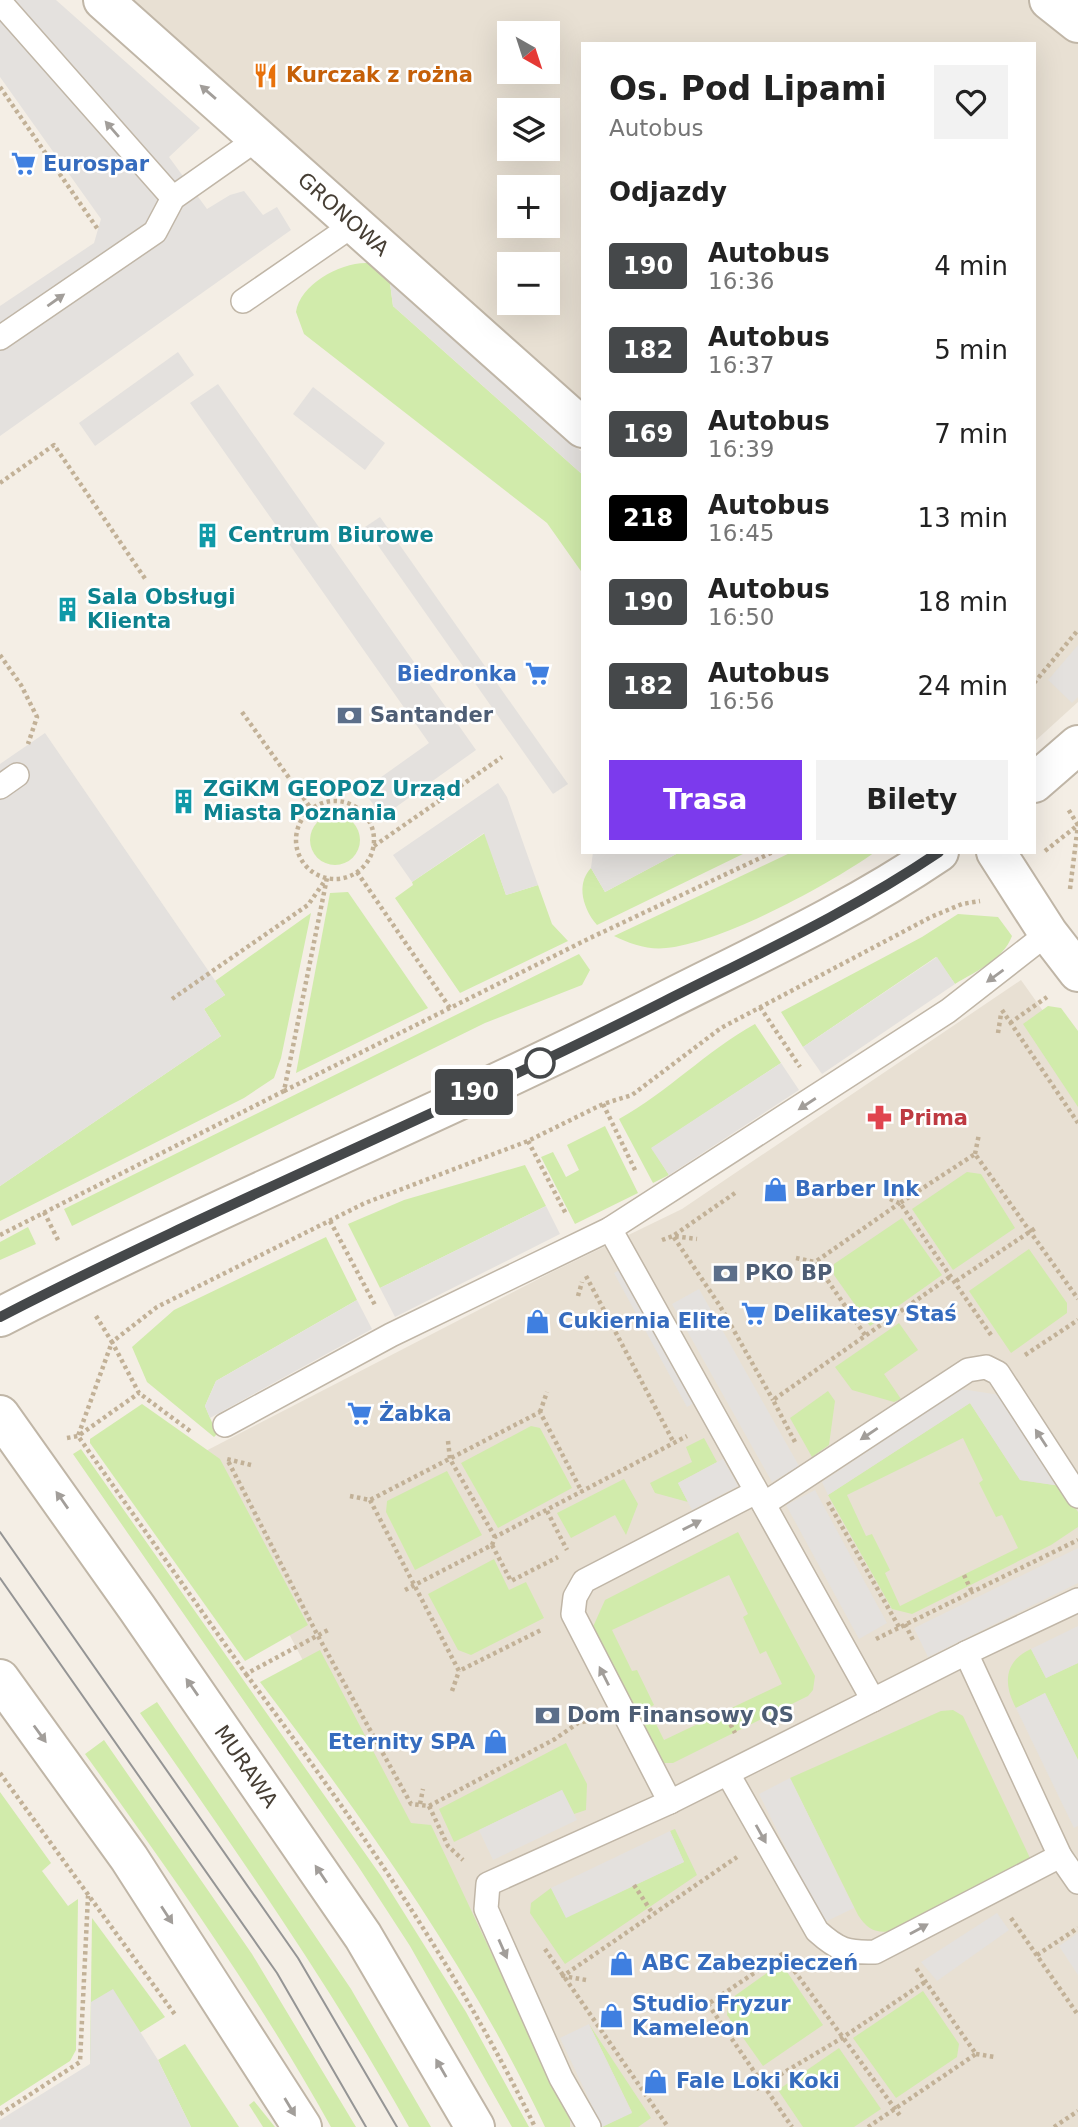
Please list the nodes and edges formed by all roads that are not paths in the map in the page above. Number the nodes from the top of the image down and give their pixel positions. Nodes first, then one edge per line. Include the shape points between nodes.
1 (103, 0) edge
2 (1049, 0) edge
3 (0, 2) edge
4 (1078, 23) edge
5 (260, 137) junction
6 (173, 198) junction
7 (356, 223) junction
8 (243, 302) dead end
9 (0, 338) edge
10 (581, 426) edge
11 (1078, 745) edge
12 (1040, 779) edge
13 (936, 854) edge
14 (1004, 865) edge
15 (1048, 933) junction
16 (1067, 981) edge
17 (610, 1229) junction
18 (0, 1317) edge
19 (0, 1415) edge
20 (225, 1424) dead end
21 (1078, 1496) edge
22 (760, 1498) junction
23 (1078, 1600) edge
24 (966, 1653) junction
25 (0, 1679) edge
26 (873, 1700) junction
27 (728, 1774) junction
28 (670, 1802) junction
29 (1060, 1856) junction
30 (1078, 1882) edge
31 (302, 2127) edge
32 (475, 2127) edge
33 (589, 2127) edge

5 -> 1 street, GRONOWA
2 - 4 street
6 -> 3 lane
5 - 6 lane
5 - 7 street, GRONOWA
9 -> 6 lane via 155,232
7 - 8 lane
7 - 10 street, GRONOWA
11 - 12 street
13 - 18 street via 814,927 587,1041 107,1261
14 - 15 street
15 - 16 street
15 -> 17 lane via 948,1011
17 - 20 lane via 391,1335
17 - 22 lane
32 -> 19 street, MURAWA via 341,1903
21 -> 22 lane via 998,1373 986,1367 968,1370 812,1475
22 - 26 lane
28 -> 22 lane via 573,1614 575,1597 584,1581
23 - 24 lane
24 - 26 lane
24 - 29 lane
25 -> 31 street via 130,1858
26 - 27 lane
27 - 28 lane
27 -> 29 lane via 817,1931 835,1948 854,1953 875,1952
28 -> 33 lane via 488,1884 486,1909 561,2078
29 - 30 lane

